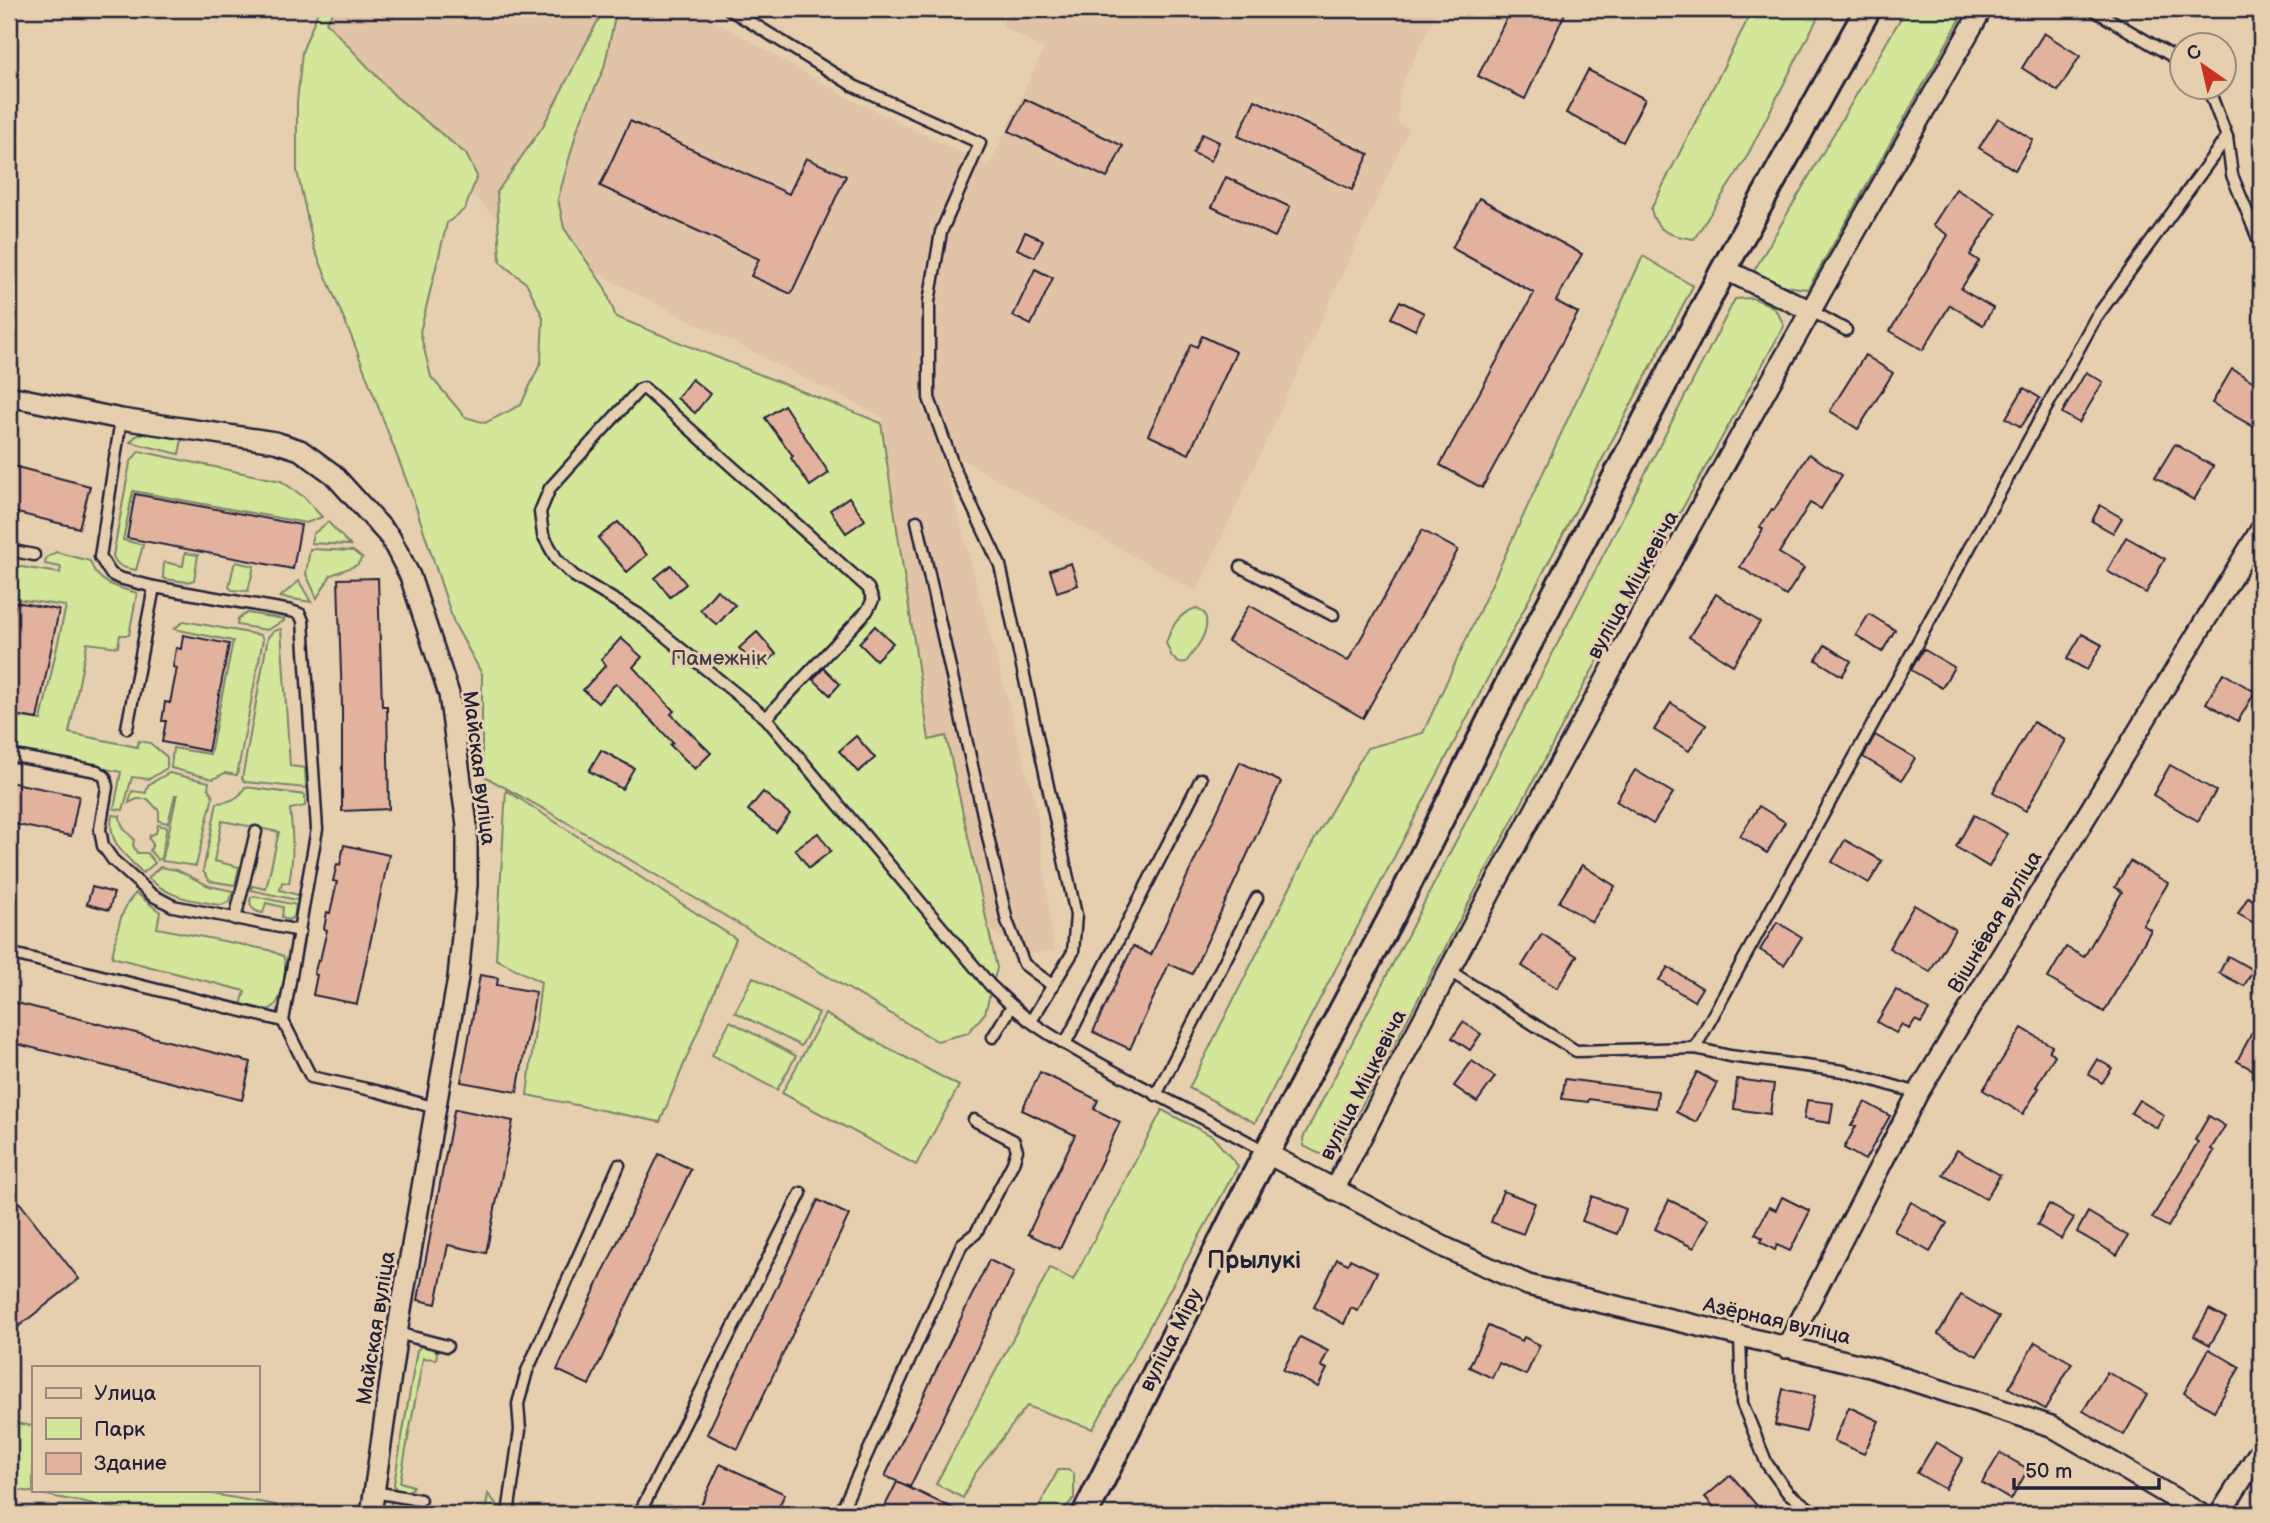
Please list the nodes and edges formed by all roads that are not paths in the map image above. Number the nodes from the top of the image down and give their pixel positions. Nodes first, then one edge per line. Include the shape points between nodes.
1 (729, 9) edge
2 (1868, 9) edge
3 (1982, 9) edge
4 (2092, 9) edge
5 (2168, 54) edge
6 (2213, 102) edge
7 (2227, 137) junction
8 (2261, 246) edge
9 (1724, 269) junction
10 (1810, 310) junction
11 (1846, 330) dead end
12 (9, 396) edge
13 (121, 419) junction
14 (917, 521) dead end
15 (2261, 529) edge
16 (9, 551) edge
17 (34, 555) dead end
18 (1241, 567) dead end
19 (154, 587) junction
20 (1333, 615) dead end
21 (766, 719) junction
22 (127, 728) dead end
23 (9, 755) edge
24 (1201, 779) dead end
25 (256, 832) dead end
26 (1256, 898) dead end
27 (235, 919) junction
28 (300, 931) junction
29 (9, 953) edge
30 (1448, 970) junction
31 (1053, 986) junction
32 (1012, 1006) junction
33 (283, 1021) junction
34 (1031, 1021) junction
35 (993, 1037) dead end
36 (1065, 1044) junction
37 (1695, 1048) junction
38 (1918, 1093) junction
39 (1156, 1095) junction
40 (436, 1108) junction
41 (975, 1120) dead end
42 (1266, 1153) junction
43 (619, 1165) dead end
44 (1334, 1190) junction
45 (801, 1193) dead end
46 (397, 1333) junction
47 (1740, 1336) junction
48 (447, 1346) dead end
49 (1786, 1348) junction
50 (2261, 1449) edge
51 (374, 1492) junction
52 (420, 1500) dead end
53 (371, 1514) edge
54 (508, 1514) edge
55 (639, 1514) edge
56 (840, 1514) edge
57 (1085, 1514) edge
58 (1817, 1514) edge
59 (2202, 1514) edge
60 (2220, 1514) edge

1 - 31 lane via 854,86 980,144 941,232 929,302 929,398 954,468 1000,565 1076,915 1073,952
2 - 9 street, вуліца Міру
3 - 10 street, вуліца Міцкевіча
4 - 5 lane
6 - 7 lane
7 - 8 lane via 2232,175
7 - 37 lane via 2095,319
9 - 10 street
9 - 42 street, вуліца Міру
10 - 11 lane
10 - 30 street, вуліца Міцкевіча
12 - 13 street, Майская вуліца
13 - 19 lane via 100,557 111,574
13 - 40 street, Майская вуліца via 275,442 300,450 333,474 390,537 410,576 449,694 467,825 467,885 458,978
14 - 31 lane via 1007,921 1024,964
15 - 38 street, Вішнёвая вуліца
16 - 17 lane
18 - 20 lane
19 - 22 lane
19 - 28 lane via 292,611 303,621 317,829
21 - 21 lane via 873,600 868,588 643,388 550,488 540,512 543,535 556,560 574,576 638,614
21 - 32 lane
23 - 27 lane via 97,771 107,787 100,829 103,846 113,860 161,902
24 - 36 lane
25 - 27 lane
26 - 39 lane
27 - 28 lane
28 - 33 lane
29 - 33 lane
30 - 37 lane via 1576,1051
30 - 44 street, вуліца Міцкевіча
31 - 34 lane
32 - 34 lane
32 - 35 lane
33 - 40 lane via 311,1077
34 - 36 lane
36 - 39 lane
37 - 38 lane via 1843,1072
38 - 49 street, Вішнёвая вуліца
39 - 42 lane
40 - 46 street, Майская вуліца
41 - 56 lane via 1014,1141 1013,1163 976,1233 962,1244
42 - 44 street, Азёрная вуліца
42 - 57 street, вуліца Міру
43 - 54 lane via 527,1371 518,1404 520,1430
44 - 47 street, Азёрная вуліца via 1528,1284
45 - 55 lane
46 - 48 lane
46 - 51 street, Майская вуліца
47 - 49 street, Азёрная вуліца
47 - 58 lane via 1742,1403 1768,1464 1787,1493
49 - 59 street, Азёрная вуліца via 1870,1367 2051,1426
50 - 60 street
51 - 52 lane
51 - 53 street, Майская вуліца

